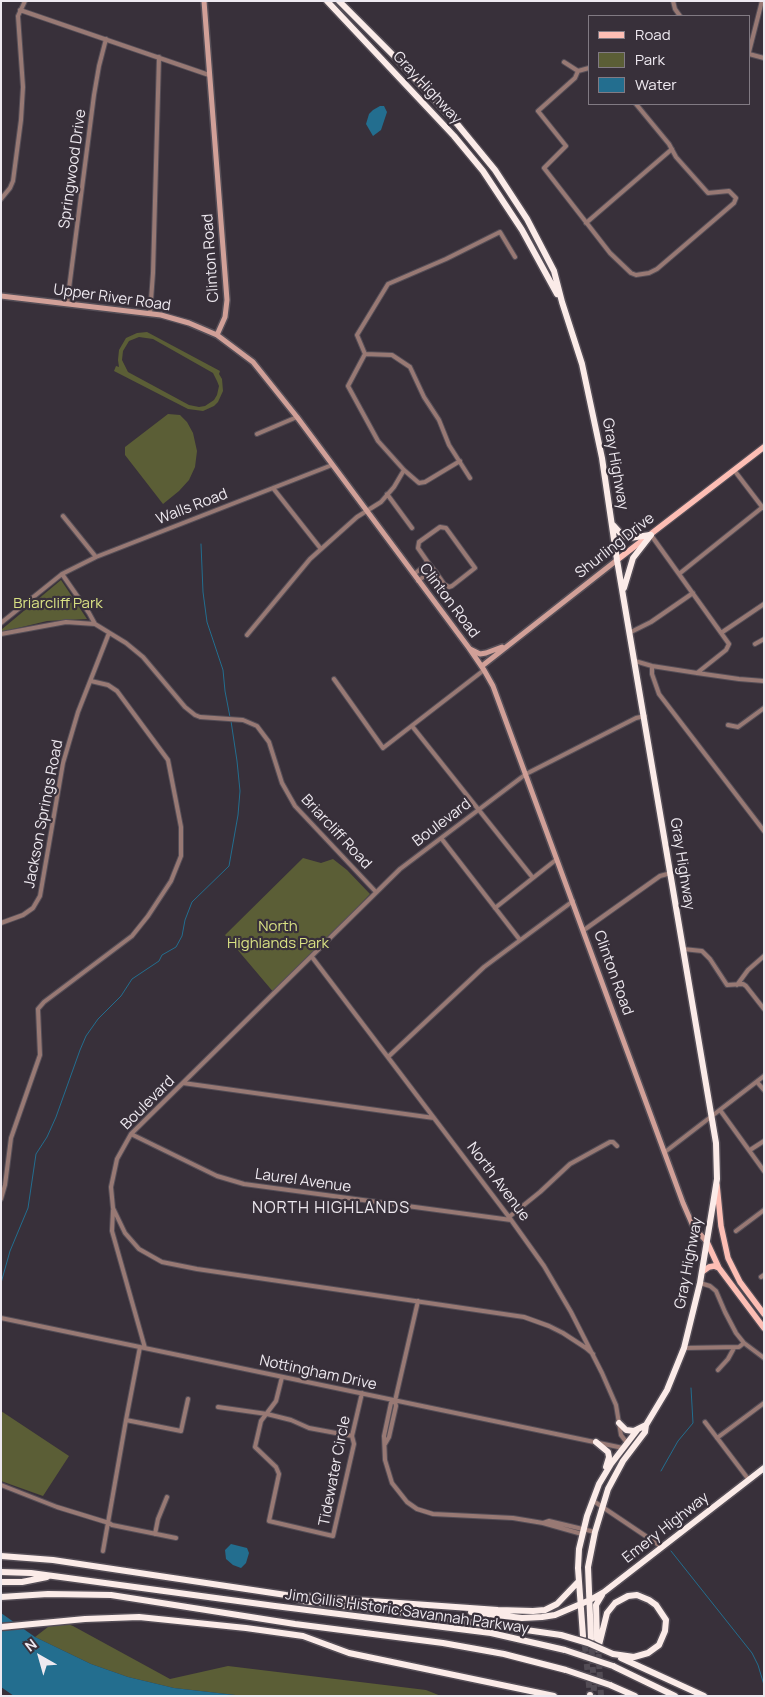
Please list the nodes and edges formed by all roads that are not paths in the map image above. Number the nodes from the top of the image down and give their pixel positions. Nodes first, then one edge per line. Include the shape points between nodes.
1 (25, 1) edge
2 (204, 1) edge
3 (327, 1) edge
4 (339, 1) edge
5 (673, 1) edge
6 (762, 1) edge
7 (20, 10) junction
8 (679, 15) edge
9 (106, 39) junction
10 (750, 49) edge
11 (750, 53) edge
12 (159, 57) junction
13 (764, 58) edge
14 (564, 62) dead end
15 (588, 68) edge
16 (578, 71) junction
17 (209, 75) junction
18 (637, 105) edge
19 (672, 149) junction
20 (1, 199) edge
21 (586, 223) junction
22 (515, 257) dead end
23 (1, 296) edge
24 (562, 302) junction
25 (66, 304) junction
26 (150, 314) junction
27 (217, 335) junction
28 (365, 354) junction
29 (297, 417) junction
30 (257, 434) dead end
31 (764, 447) edge
32 (460, 461) junction
33 (332, 465) junction
34 (404, 470) junction
35 (734, 470) junction
36 (470, 478) dead end
37 (272, 488) junction
38 (388, 494) junction
39 (763, 507) edge
40 (366, 510) junction
41 (63, 516) dead end
42 (613, 524) junction
43 (412, 528) dead end
44 (651, 535) junction
45 (322, 549) junction
46 (96, 557) junction
47 (427, 560) junction
48 (617, 560) junction
49 (435, 571) junction
50 (62, 574) junction
51 (414, 574) junction
52 (679, 574) junction
53 (418, 581) junction
54 (623, 589) junction
55 (693, 593) junction
56 (764, 604) edge
57 (1, 623) edge
58 (95, 624) junction
59 (631, 632) junction
60 (110, 633) junction
61 (721, 633) junction
62 (1, 634) edge
63 (247, 634) dead end
64 (764, 639) edge
65 (510, 644) junction
66 (755, 644) dead end
67 (469, 648) junction
68 (635, 660) junction
69 (652, 666) junction
70 (483, 668) junction
71 (697, 673) junction
72 (334, 679) dead end
73 (91, 681) junction
74 (764, 681) edge
75 (763, 711) edge
76 (645, 716) junction
77 (728, 725) dead end
78 (412, 726) junction
79 (526, 774) junction
80 (478, 810) junction
81 (764, 831) edge
82 (441, 838) junction
83 (558, 860) junction
84 (671, 873) junction
85 (533, 878) junction
86 (376, 892) junction
87 (573, 901) junction
88 (495, 908) junction
89 (1, 923) edge
90 (584, 930) junction
91 (520, 940) junction
92 (684, 949) junction
93 (764, 956) edge
94 (312, 957) junction
95 (737, 985) junction
96 (764, 1009) edge
97 (388, 1057) junction
98 (764, 1076) edge
99 (757, 1082) junction
100 (183, 1084) junction
101 (764, 1090) edge
102 (720, 1110) junction
103 (712, 1116) junction
104 (434, 1118) junction
105 (131, 1134) junction
106 (764, 1141) edge
107 (617, 1146) dead end
108 (750, 1150) junction
109 (665, 1152) junction
110 (764, 1171) edge
111 (717, 1179) junction
112 (1, 1199) edge
113 (113, 1208) junction
114 (764, 1210) edge
115 (510, 1218) junction
116 (736, 1231) dead end
117 (707, 1242) junction
118 (719, 1268) junction
119 (702, 1272) junction
120 (700, 1283) junction
121 (418, 1301) junction
122 (764, 1314) edge
123 (1, 1318) edge
124 (764, 1328) edge
125 (744, 1343) junction
126 (143, 1347) junction
127 (684, 1348) junction
128 (734, 1348) junction
129 (593, 1354) junction
130 (764, 1358) edge
131 (718, 1370) dead end
132 (282, 1377) junction
133 (362, 1393) junction
134 (188, 1399) dead end
135 (395, 1400) junction
136 (764, 1402) edge
137 (218, 1407) dead end
138 (267, 1414) junction
139 (126, 1420) junction
140 (705, 1422) dead end
141 (619, 1423) junction
142 (646, 1425) junction
143 (638, 1429) junction
144 (352, 1436) junction
145 (717, 1438) junction
146 (596, 1442) junction
147 (624, 1446) junction
148 (631, 1450) junction
149 (764, 1468) edge
150 (603, 1476) junction
151 (749, 1480) junction
152 (1, 1485) edge
153 (167, 1497) dead end
154 (592, 1500) junction
155 (602, 1507) junction
156 (109, 1522) junction
157 (583, 1532) junction
158 (594, 1532) junction
159 (155, 1534) junction
160 (176, 1538) dead end
161 (662, 1547) junction
162 (103, 1551) dead end
163 (1, 1556) edge
164 (1, 1572) edge
165 (51, 1576) junction
166 (1, 1582) edge
167 (578, 1582) junction
168 (604, 1592) junction
169 (1, 1593) edge
170 (31, 1595) junction
171 (286, 1595) junction
172 (1, 1598) edge
173 (590, 1600) junction
174 (580, 1604) junction
175 (446, 1607) junction
176 (1, 1627) edge
177 (583, 1636) tunnel mouth
178 (598, 1649) tunnel mouth
179 (613, 1654) junction
180 (554, 1696) edge
181 (636, 1696) edge
182 (675, 1696) edge
183 (704, 1696) edge

1 - 7 street
2 - 17 street, Clinton Road
3 - 24 highway, Gray Highway via 484,171
4 - 24 highway, Gray Highway via 458,125 495,170 528,219 544,250 554,271
5 - 8 street
6 - 10 street
7 - 9 street
7 - 20 street via 23,104 13,181
9 - 12 street
9 - 25 street, Springwood Drive via 98,66
11 - 13 street
12 - 17 street
12 - 26 street via 154,273
14 - 16 street
15 - 16 street
16 - 21 street via 575,78 538,111 566,146 545,165 545,171
17 - 27 street, Clinton Road via 227,300 225,317
18 - 19 street
19 - 21 street
19 - 21 street via 708,193 729,191 736,198 734,204 656,269 636,275 610,253
22 - 28 street via 500,232 388,284 357,335
23 - 25 street, Upper River Road
24 - 42 highway, Gray Highway via 594,414
25 - 26 street, Upper River Road
26 - 27 street, Upper River Road via 183,321
27 - 29 street, Clinton Road via 253,362
28 - 32 street via 392,355 410,367
28 - 34 street via 348,386 378,441
29 - 30 street
29 - 33 street, Clinton Road
31 - 35 main road, Shurling Drive
32 - 34 street via 422,483
32 - 36 street
33 - 37 street, Walls Road
33 - 40 street, Clinton Road
34 - 38 street
35 - 39 street
35 - 44 main road, Shurling Drive
37 - 45 street
37 - 46 street, Walls Road
38 - 40 street
38 - 43 street
39 - 52 street
40 - 45 street
40 - 51 street, Clinton Road
41 - 46 street
42 - 44 highway via 623,536
42 - 48 highway, Gray Highway
44 - 48 main road, Shurling Drive
44 - 52 street
44 - 54 highway via 633,558
45 - 63 street
46 - 50 street, Walls Road
47 - 49 street
47 - 49 street via 418,545 443,526 475,568 449,587
47 - 51 street via 426,565
48 - 54 highway, Gray Highway
48 - 65 street, Shurling Drive
49 - 53 street
50 - 57 street, Walls Road
50 - 58 street
51 - 53 street, Clinton Road
52 - 55 street
53 - 67 street, Clinton Road
54 - 59 highway, Gray Highway
55 - 59 street
55 - 61 street
56 - 61 street
58 - 60 street, Briarcliff Road
58 - 62 street, Briarcliff Road via 66,622
59 - 68 highway, Gray Highway
60 - 73 street, Jackson Springs Road
60 - 86 street, Briarcliff Road via 147,661 190,712 200,717 243,720 254,724 269,742 282,782 295,806
61 - 71 street via 728,647
64 - 66 street
65 - 67 street via 480,654
65 - 70 street, Shurling Drive
67 - 70 street, Clinton Road
68 - 69 street
68 - 76 highway, Gray Highway
69 - 71 street
69 - 81 street via 659,694
70 - 78 street
70 - 79 street, Clinton Road via 496,692
71 - 74 street
72 - 78 street via 382,748
73 - 89 street, Jackson Springs Road via 63,763 40,896 24,915
73 - 112 street via 108,684 117,691 168,760 181,827 180,856 171,881 132,936 38,1009 40,1055 11,1138
75 - 77 street via 738,727
76 - 79 street, Boulevard
76 - 84 highway, Gray Highway
78 - 80 street
79 - 80 street, Boulevard
79 - 83 street, Clinton Road
80 - 82 street, Boulevard
80 - 85 street
82 - 86 street, Boulevard
82 - 88 street
83 - 85 street
83 - 87 street, Clinton Road
84 - 90 street via 660,876
84 - 92 highway, Gray Highway
85 - 88 street
86 - 94 street, Boulevard
87 - 90 street, Clinton Road
87 - 91 street
88 - 91 street
90 - 109 street, Clinton Road
91 - 97 street via 484,967
92 - 95 street via 702,951 726,983
92 - 103 highway, Gray Highway
93 - 95 street
94 - 97 street, North Avenue
94 - 100 street, Boulevard
95 - 96 street via 746,986
97 - 104 street, North Avenue
98 - 99 street
99 - 101 street
99 - 102 street
100 - 104 street
100 - 105 street, Boulevard
102 - 103 street
102 - 108 street
103 - 109 street
103 - 111 highway, Gray Highway
104 - 115 street, North Avenue
105 - 113 street, Boulevard via 113,1173
105 - 115 street, Laurel Avenue via 216,1176 244,1184
106 - 108 street
107 - 115 street via 610,1142 570,1164
108 - 110 street
109 - 117 street, Clinton Road via 690,1218
111 - 117 highway, Gray Highway
111 - 122 main road via 728,1258 740,1282
113 - 121 street, Boulevard via 134,1244 168,1264
113 - 126 street via 112,1231
114 - 116 street
115 - 129 street, North Avenue via 544,1266
117 - 118 main road
117 - 119 highway, Gray Highway
118 - 119 main road via 709,1267
118 - 124 main road
119 - 120 highway, Gray Highway
120 - 125 street via 716,1291 730,1323
120 - 127 highway, Gray Highway
121 - 129 street, Boulevard via 535,1320 563,1333
121 - 135 street
123 - 126 street, Nottingham Drive
125 - 128 street
125 - 130 street
126 - 132 street, Nottingham Drive
126 - 139 street
127 - 128 street
127 - 142 highway, Gray Highway via 667,1390
128 - 131 street
129 - 141 street, North Avenue via 613,1397
132 - 133 street, Nottingham Drive
132 - 138 street, Tidewater Circle via 276,1401
133 - 135 street, Nottingham Drive
133 - 144 street, Tidewater Circle
134 - 139 street via 181,1431
135 - 146 street, Nottingham Drive
135 - 157 street via 391,1429 384,1446 388,1472 403,1498 418,1509 437,1514 513,1518
136 - 145 street
137 - 138 street
138 - 144 street via 308,1428
138 - 144 street, Tidewater Circle via 261,1421 255,1447 279,1474 269,1521 333,1536 354,1444
139 - 156 street
140 - 145 street
141 - 143 highway via 626,1430
141 - 147 street, North Avenue
142 - 143 highway
142 - 148 highway via 645,1432
143 - 147 highway
145 - 151 street
146 - 147 street, Nottingham Drive
146 - 150 highway via 609,1454
147 - 148 street
147 - 150 highway
148 - 155 highway via 608,1489
149 - 151 highway, Emery Highway
150 - 154 highway
151 - 161 highway, Emery Highway
152 - 156 street via 57,1507
153 - 159 street
154 - 155 street
154 - 157 highway
155 - 158 highway
155 - 161 street
156 - 159 street
156 - 162 street
157 - 158 street
157 - 167 highway
158 - 173 highway via 588,1567
159 - 160 street
161 - 168 highway, Emery Highway
163 - 171 highway via 53,1560
164 - 165 highway, Jim Gillis Historic Savannah Parkway
165 - 166 highway via 22,1582
165 - 182 highway, Jim Gillis Historic Savannah Parkway, bridge via 491,1633 565,1650 613,1666
167 - 174 highway
167 - 175 highway via 557,1604 545,1610
168 - 173 highway, Emery Highway
168 - 173 highway via 596,1605 594,1639
169 - 170 highway
170 - 172 highway
170 - 181 highway, bridge via 111,1595 443,1643 566,1670
171 - 175 highway
171 - 179 highway, bridge via 303,1602 560,1635
173 - 174 highway, Emery Highway
174 - 175 highway, Emery Highway via 555,1615 522,1618
174 - 177 highway
176 - 180 highway via 139,1617 246,1628 303,1636 350,1653
178 - 179 highway via 607,1613 615,1603 628,1596 637,1596 656,1604 666,1620 659,1645 634,1657
179 - 183 highway

